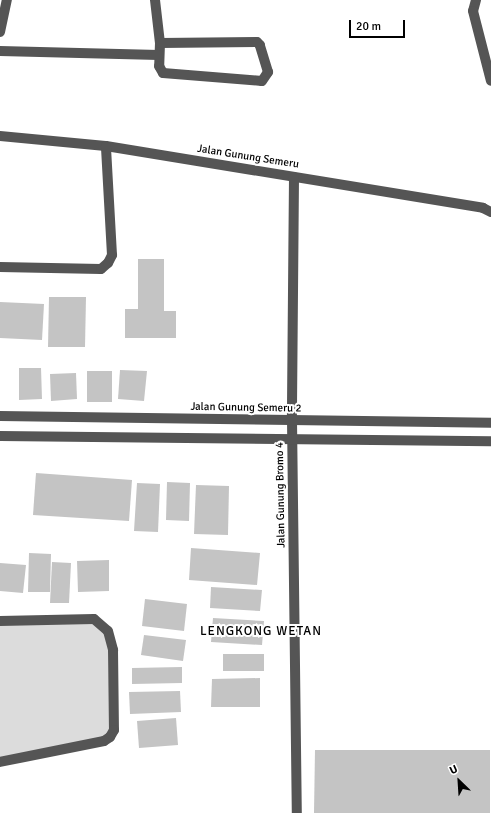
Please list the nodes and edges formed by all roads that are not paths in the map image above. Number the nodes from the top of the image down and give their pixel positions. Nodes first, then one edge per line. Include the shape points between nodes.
1 (7, 0) edge
2 (155, 0) edge
3 (476, 0) edge
4 (0, 32) edge
5 (160, 44) junction
6 (0, 51) edge
7 (159, 55) junction
8 (491, 81) edge
9 (0, 136) edge
10 (106, 146) junction
11 (294, 177) junction
12 (491, 212) edge
13 (0, 267) edge
14 (0, 416) edge
15 (292, 420) junction
16 (491, 423) edge
17 (0, 436) edge
18 (292, 439) junction
19 (491, 441) edge
20 (0, 621) edge
21 (0, 762) edge
22 (297, 813) edge

1 - 4 street
2 - 5 street
3 - 8 street via 473,12
5 - 7 street
5 - 7 street via 257,42 268,72 262,81 163,73 158,66
6 - 7 street
9 - 10 street, Jalan Gunung Semeru
10 - 11 street, Jalan Gunung Semeru
10 - 13 street via 112,254 108,263 101,269
11 - 12 street, Jalan Gunung Semeru via 484,208
11 - 15 street, Jalan Gunung Bromo 4
14 - 15 street, Jalan Gunung Semeru 2
15 - 16 street, Jalan Gunung Semeru 2
15 - 18 street, Jalan Gunung Bromo 4
17 - 18 street
18 - 19 street
18 - 22 street, Jalan Gunung Bromo 4
20 - 21 street via 94,619 108,631 113,650 114,730 110,737 104,740

